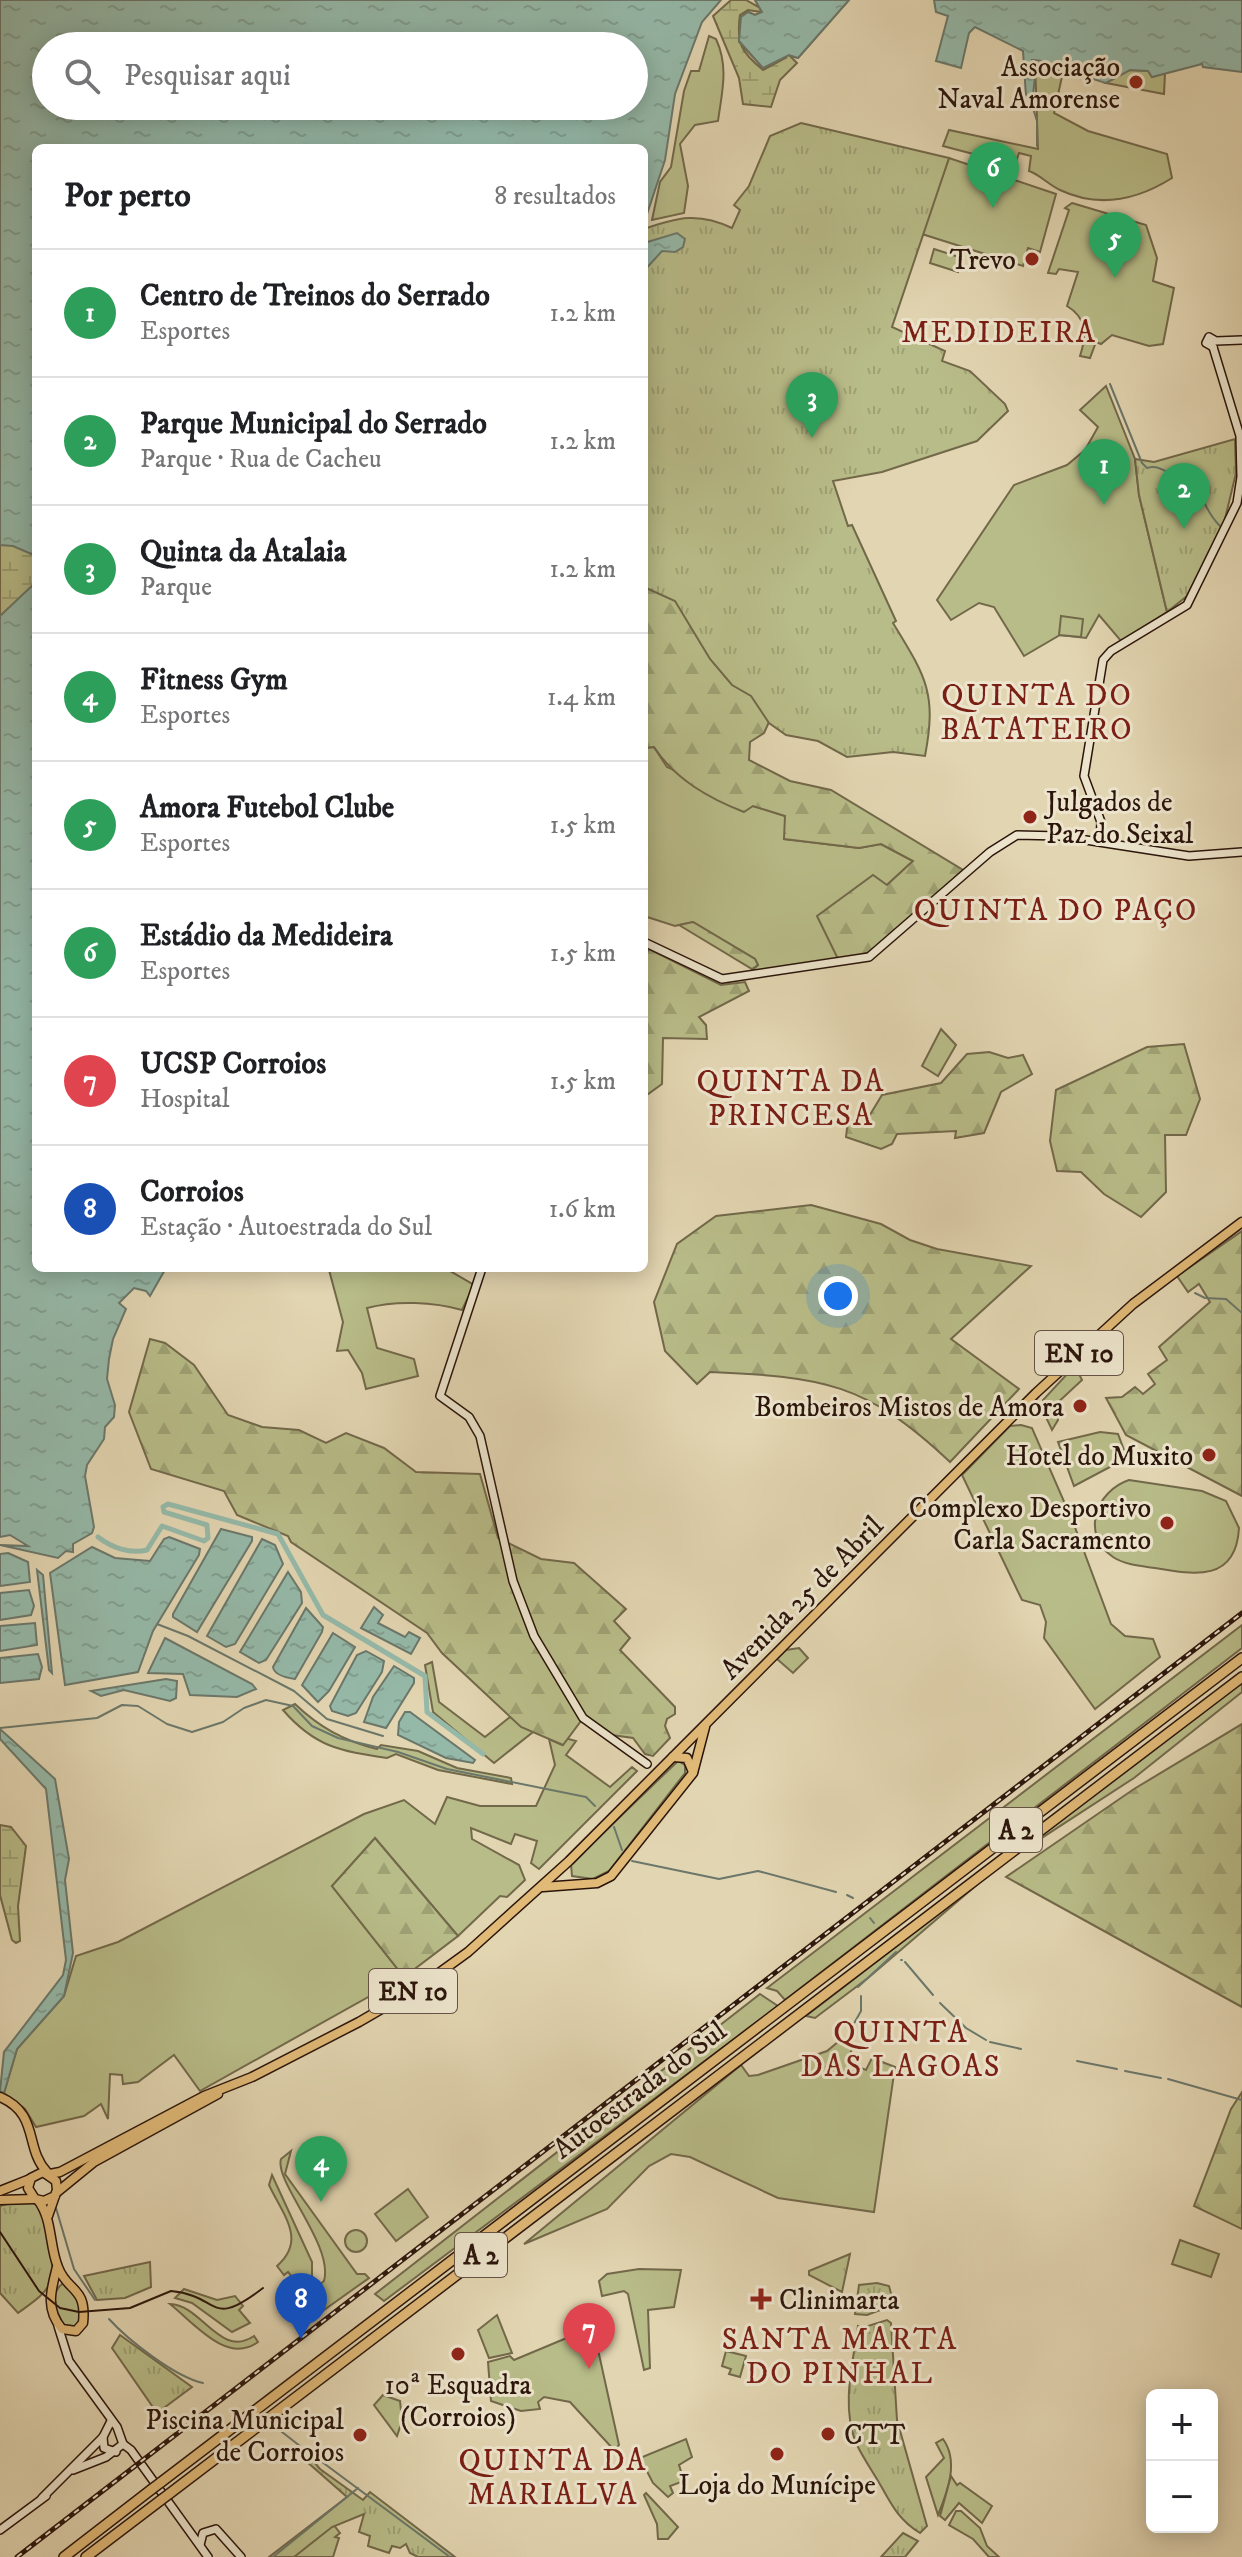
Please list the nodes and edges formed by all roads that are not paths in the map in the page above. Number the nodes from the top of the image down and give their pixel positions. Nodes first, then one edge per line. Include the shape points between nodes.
1 (1242, 340) edge
2 (1100, 842) junction
3 (1242, 852) edge
4 (648, 944) edge
5 (1242, 1222) edge
6 (481, 1272) edge
7 (1242, 1658) edge
8 (1242, 1677) edge
9 (712, 1716) junction
10 (669, 1760) junction
11 (647, 1764) junction
12 (693, 1773) junction
13 (648, 1781) junction
14 (569, 1861) junction
15 (575, 1883) junction
16 (538, 1889) junction
17 (232, 2084) junction
18 (2, 2097) edge
19 (37, 2155) junction
20 (48, 2173) junction
21 (32, 2177) junction
22 (0, 2191) edge
23 (55, 2194) junction
24 (0, 2200) edge
25 (36, 2200) junction
26 (48, 2221) junction
27 (57, 2267) junction
28 (69, 2281) junction
29 (53, 2285) junction
30 (57, 2323) junction
31 (76, 2331) junction
32 (68, 2356) junction
33 (111, 2421) junction
34 (104, 2434) junction
35 (119, 2434) junction
36 (119, 2449) junction
37 (70, 2471) junction
38 (187, 2528) junction
39 (0, 2530) edge
40 (205, 2531) junction
41 (201, 2548) junction
42 (64, 2557) edge
43 (86, 2557) edge
44 (208, 2557) edge
45 (241, 2557) edge

1 - 2 main road via 1214,344 1240,436 1240,490 1232,513 1187,605 1103,660 1084,776 1101,822
2 - 3 main road via 1194,856
2 - 4 main road via 1046,834 1011,836 881,950 852,962 722,979
5 - 9 main road, Avenida 25 de Abril / EN 10 via 1178,1267 1092,1340
6 - 11 main road via 440,1396 469,1417 480,1436 513,1581 534,1636 583,1718
7 - 42 highway, Autoestrada do Sul / A 2
8 - 43 highway, Autoestrada do Sul / A 2
9 - 10 main road, Avenida 25 de Abril / EN 10
9 - 12 main road, Avenida 25 de Abril / EN 10 via 700,1737
10 - 11 main road
10 - 12 main road via 687,1758
10 - 13 main road, Avenida 25 de Abril / EN 10
11 - 13 main road
12 - 15 main road, Avenida 25 de Abril / EN 10 via 611,1876 597,1883
13 - 14 main road, Avenida 25 de Abril / EN 10
14 - 15 main road via 565,1873
14 - 16 main road, Avenida 25 de Abril / EN 10
15 - 16 main road, Avenida 25 de Abril / EN 10
16 - 17 main road, Avenida 25 de Abril / EN 10 via 468,1952 411,1992
17 - 20 main road, Avenida 25 de Abril / EN 10 via 60,2172
17 - 23 main road, Avenida 25 de Abril / EN 10 via 94,2162
18 - 19 main road via 26,2119
19 - 20 main road
19 - 21 main road
20 - 21 main road, EN 10
20 - 23 main road via 57,2184
21 - 22 main road
21 - 25 main road via 28,2188
23 - 25 main road, EN 10 via 47,2201
23 - 26 main road
24 - 25 main road
25 - 26 main road
26 - 27 main road
27 - 28 main road
27 - 29 main road
28 - 29 main road
28 - 31 main road via 83,2304 83,2323
29 - 30 main road via 50,2301
30 - 31 main road via 65,2331
30 - 32 main road
31 - 32 main road
32 - 33 main road
33 - 34 main road
33 - 35 main road
34 - 35 main road
34 - 36 main road via 104,2448
34 - 37 main road
35 - 36 main road
36 - 37 main road
36 - 38 main road via 136,2458
37 - 39 main road
38 - 40 main road
38 - 41 main road
40 - 41 main road
40 - 45 main road via 220,2530
41 - 44 main road

